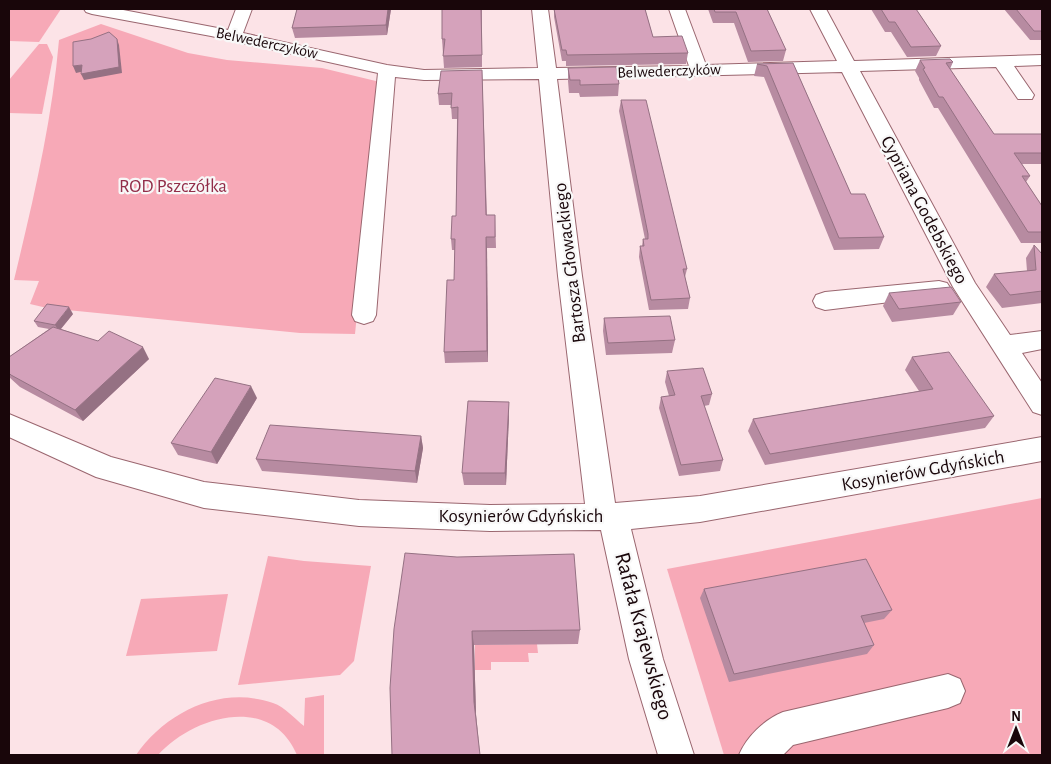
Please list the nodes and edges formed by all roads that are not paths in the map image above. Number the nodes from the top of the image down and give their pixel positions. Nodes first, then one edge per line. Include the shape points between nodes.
1 (92, 9) edge
2 (244, 9) edge
3 (540, 9) edge
4 (677, 9) edge
5 (818, 9) edge
6 (232, 36) junction
7 (1042, 60) edge
8 (1002, 62) junction
9 (849, 66) junction
10 (387, 70) junction
11 (700, 70) junction
12 (547, 74) junction
13 (1025, 95) dead end
14 (965, 287) junction
15 (825, 301) dead end
16 (364, 315) dead end
17 (1042, 340) edge
18 (1003, 346) junction
19 (1042, 404) edge
20 (9, 425) edge
21 (1042, 450) edge
22 (608, 516) junction
23 (948, 691) dead end
24 (676, 755) edge
25 (758, 755) edge

1 - 6 street, Belwederczyków
2 - 6 street
3 - 12 street, Bartosza Głowackiego
4 - 11 street
5 - 9 street, Cypriana Godebskiego
6 - 10 street, Belwederczyków
7 - 8 street, Belwederczyków
8 - 9 street, Belwederczyków
8 - 13 street
9 - 11 street, Belwederczyków
9 - 14 street, Cypriana Godebskiego
10 - 12 street, Belwederczyków via 424,76
10 - 16 street
11 - 12 street, Belwederczyków
12 - 22 street, Bartosza Głowackiego via 570,276
14 - 15 lane
14 - 18 street, Cypriana Godebskiego
17 - 18 street
18 - 19 street, Cypriana Godebskiego
20 - 22 street, Kosynierów Gdyńskich via 106,468 204,495 306,509 375,514 490,518
21 - 22 street, Kosynierów Gdyńskich via 707,508
22 - 24 street, Rafała Krajewskiego via 646,659
23 - 25 street via 783,730

